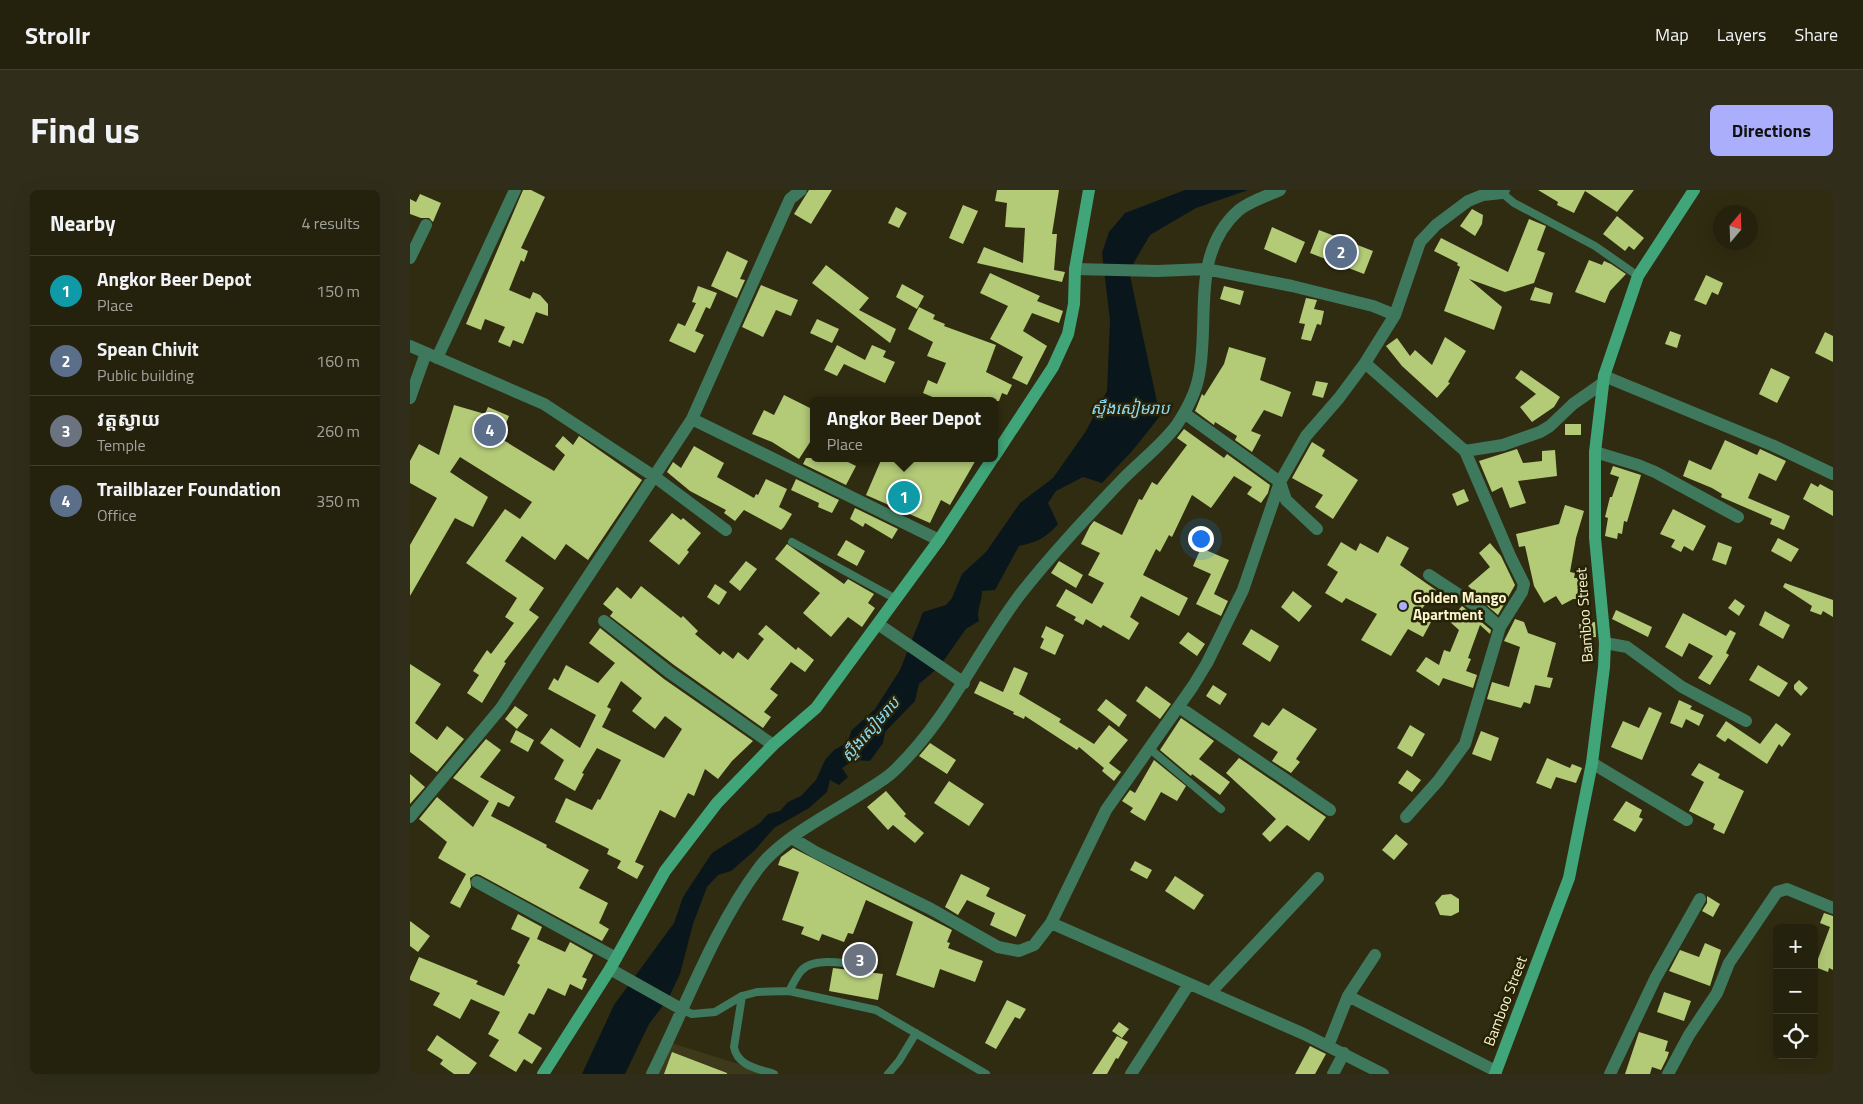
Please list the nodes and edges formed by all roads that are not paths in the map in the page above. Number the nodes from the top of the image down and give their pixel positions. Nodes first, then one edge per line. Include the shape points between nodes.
1 (515, 190) edge
2 (801, 190) edge
3 (1089, 190) edge
4 (1280, 190) edge
5 (1694, 190) edge
6 (1503, 191) edge
7 (426, 225) dead end
8 (410, 258) edge
9 (1075, 269) junction
10 (1206, 269) junction
11 (1638, 276) junction
12 (1395, 314) junction
13 (410, 346) edge
14 (432, 355) junction
15 (1365, 362) junction
16 (1603, 380) junction
17 (410, 398) edge
18 (1184, 413) junction
19 (692, 419) junction
20 (1465, 451) junction
21 (998, 452) edge
22 (1595, 452) junction
23 (991, 462) edge
24 (1833, 474) edge
25 (655, 477) junction
26 (1280, 482) junction
27 (1738, 517) dead end
28 (1317, 528) dead end
29 (726, 530) dead end
30 (939, 540) junction
31 (792, 542) dead end
32 (1429, 574) dead end
33 (896, 598) junction
34 (604, 620) dead end
35 (878, 624) junction
36 (1500, 627) junction
37 (1605, 643) junction
38 (964, 683) junction
39 (1178, 707) junction
40 (1746, 721) dead end
41 (773, 745) junction
42 (1150, 749) junction
43 (1592, 763) junction
44 (1221, 809) dead end
45 (1330, 810) dead end
46 (1406, 817) dead end
47 (410, 818) edge
48 (1687, 820) dead end
49 (792, 838) junction
50 (1318, 878) dead end
51 (477, 882) dead end
52 (1700, 899) dead end
53 (1833, 908) edge
54 (1051, 923) junction
55 (1374, 955) dead end
56 (613, 964) junction
57 (873, 967) dead end
58 (1189, 984) junction
59 (789, 991) junction
60 (1210, 993) junction
61 (742, 996) junction
62 (1348, 996) junction
63 (678, 1007) junction
64 (916, 1033) junction
65 (1328, 1046) junction
66 (1344, 1053) junction
67 (1496, 1073) edge
68 (544, 1074) edge
69 (652, 1074) edge
70 (774, 1074) edge
71 (888, 1074) edge
72 (986, 1074) edge
73 (1132, 1074) edge
74 (1333, 1074) edge
75 (1383, 1074) edge
76 (1610, 1074) edge
77 (1668, 1074) edge

1 - 14 street
2 - 19 street via 790,199
3 - 9 street
4 - 10 street via 1242,208 1230,220 1213,249
5 - 11 street, Bamboo Street
6 - 11 lane via 1514,203 1595,246
6 - 12 street via 1468,201 1436,225 1420,242
7 - 8 street
9 - 10 street
9 - 21 street via 1074,304 1068,334 1053,367
10 - 12 street via 1292,286
10 - 18 street via 1202,293 1200,371
11 - 16 street, Bamboo Street
12 - 15 street
13 - 14 street
14 - 17 street
14 - 25 street via 544,404
15 - 20 street
15 - 26 street via 1306,436
16 - 20 street via 1540,432 1503,445
16 - 22 street, Bamboo Street
16 - 24 street via 1774,446
18 - 26 street
18 - 38 street via 1174,428 1019,597
19 - 25 street
19 - 30 street
20 - 36 street via 1524,584
22 - 27 street via 1655,472
22 - 37 street, Bamboo Street via 1595,538
23 - 30 street
25 - 29 street
25 - 47 street via 501,708
26 - 28 street via 1286,500
26 - 39 street via 1243,590 1207,663
30 - 33 street
31 - 33 lane
32 - 36 street
33 - 35 street
34 - 41 street via 677,678
35 - 38 street
35 - 41 street via 816,708
36 - 46 street via 1465,744
37 - 40 street via 1627,647 1682,687
37 - 43 street, Bamboo Street
38 - 49 street via 934,728 892,774
39 - 42 street
39 - 45 street
41 - 56 street via 718,803 665,870
42 - 44 lane
42 - 54 street via 1106,810
43 - 48 street
43 - 67 street, Bamboo Street via 1568,878
49 - 54 street via 1005,950 1019,951 1034,945
49 - 63 street via 776,849 760,867 738,899
50 - 60 street
51 - 56 street
52 - 76 street via 1655,979
53 - 77 street via 1787,890 1777,892 1729,964 1717,993
54 - 58 street
55 - 62 street
56 - 63 street via 626,978
56 - 68 street
57 - 59 lane via 826,962 812,965 802,969
58 - 60 street
58 - 73 street
59 - 61 lane
59 - 64 lane via 876,1010
60 - 65 street
61 - 63 lane via 715,1012 692,1014
61 - 70 lane via 735,1054 747,1065
62 - 65 street
62 - 67 street
63 - 69 street
64 - 71 lane
64 - 72 lane
65 - 66 street
66 - 74 street
66 - 75 street

